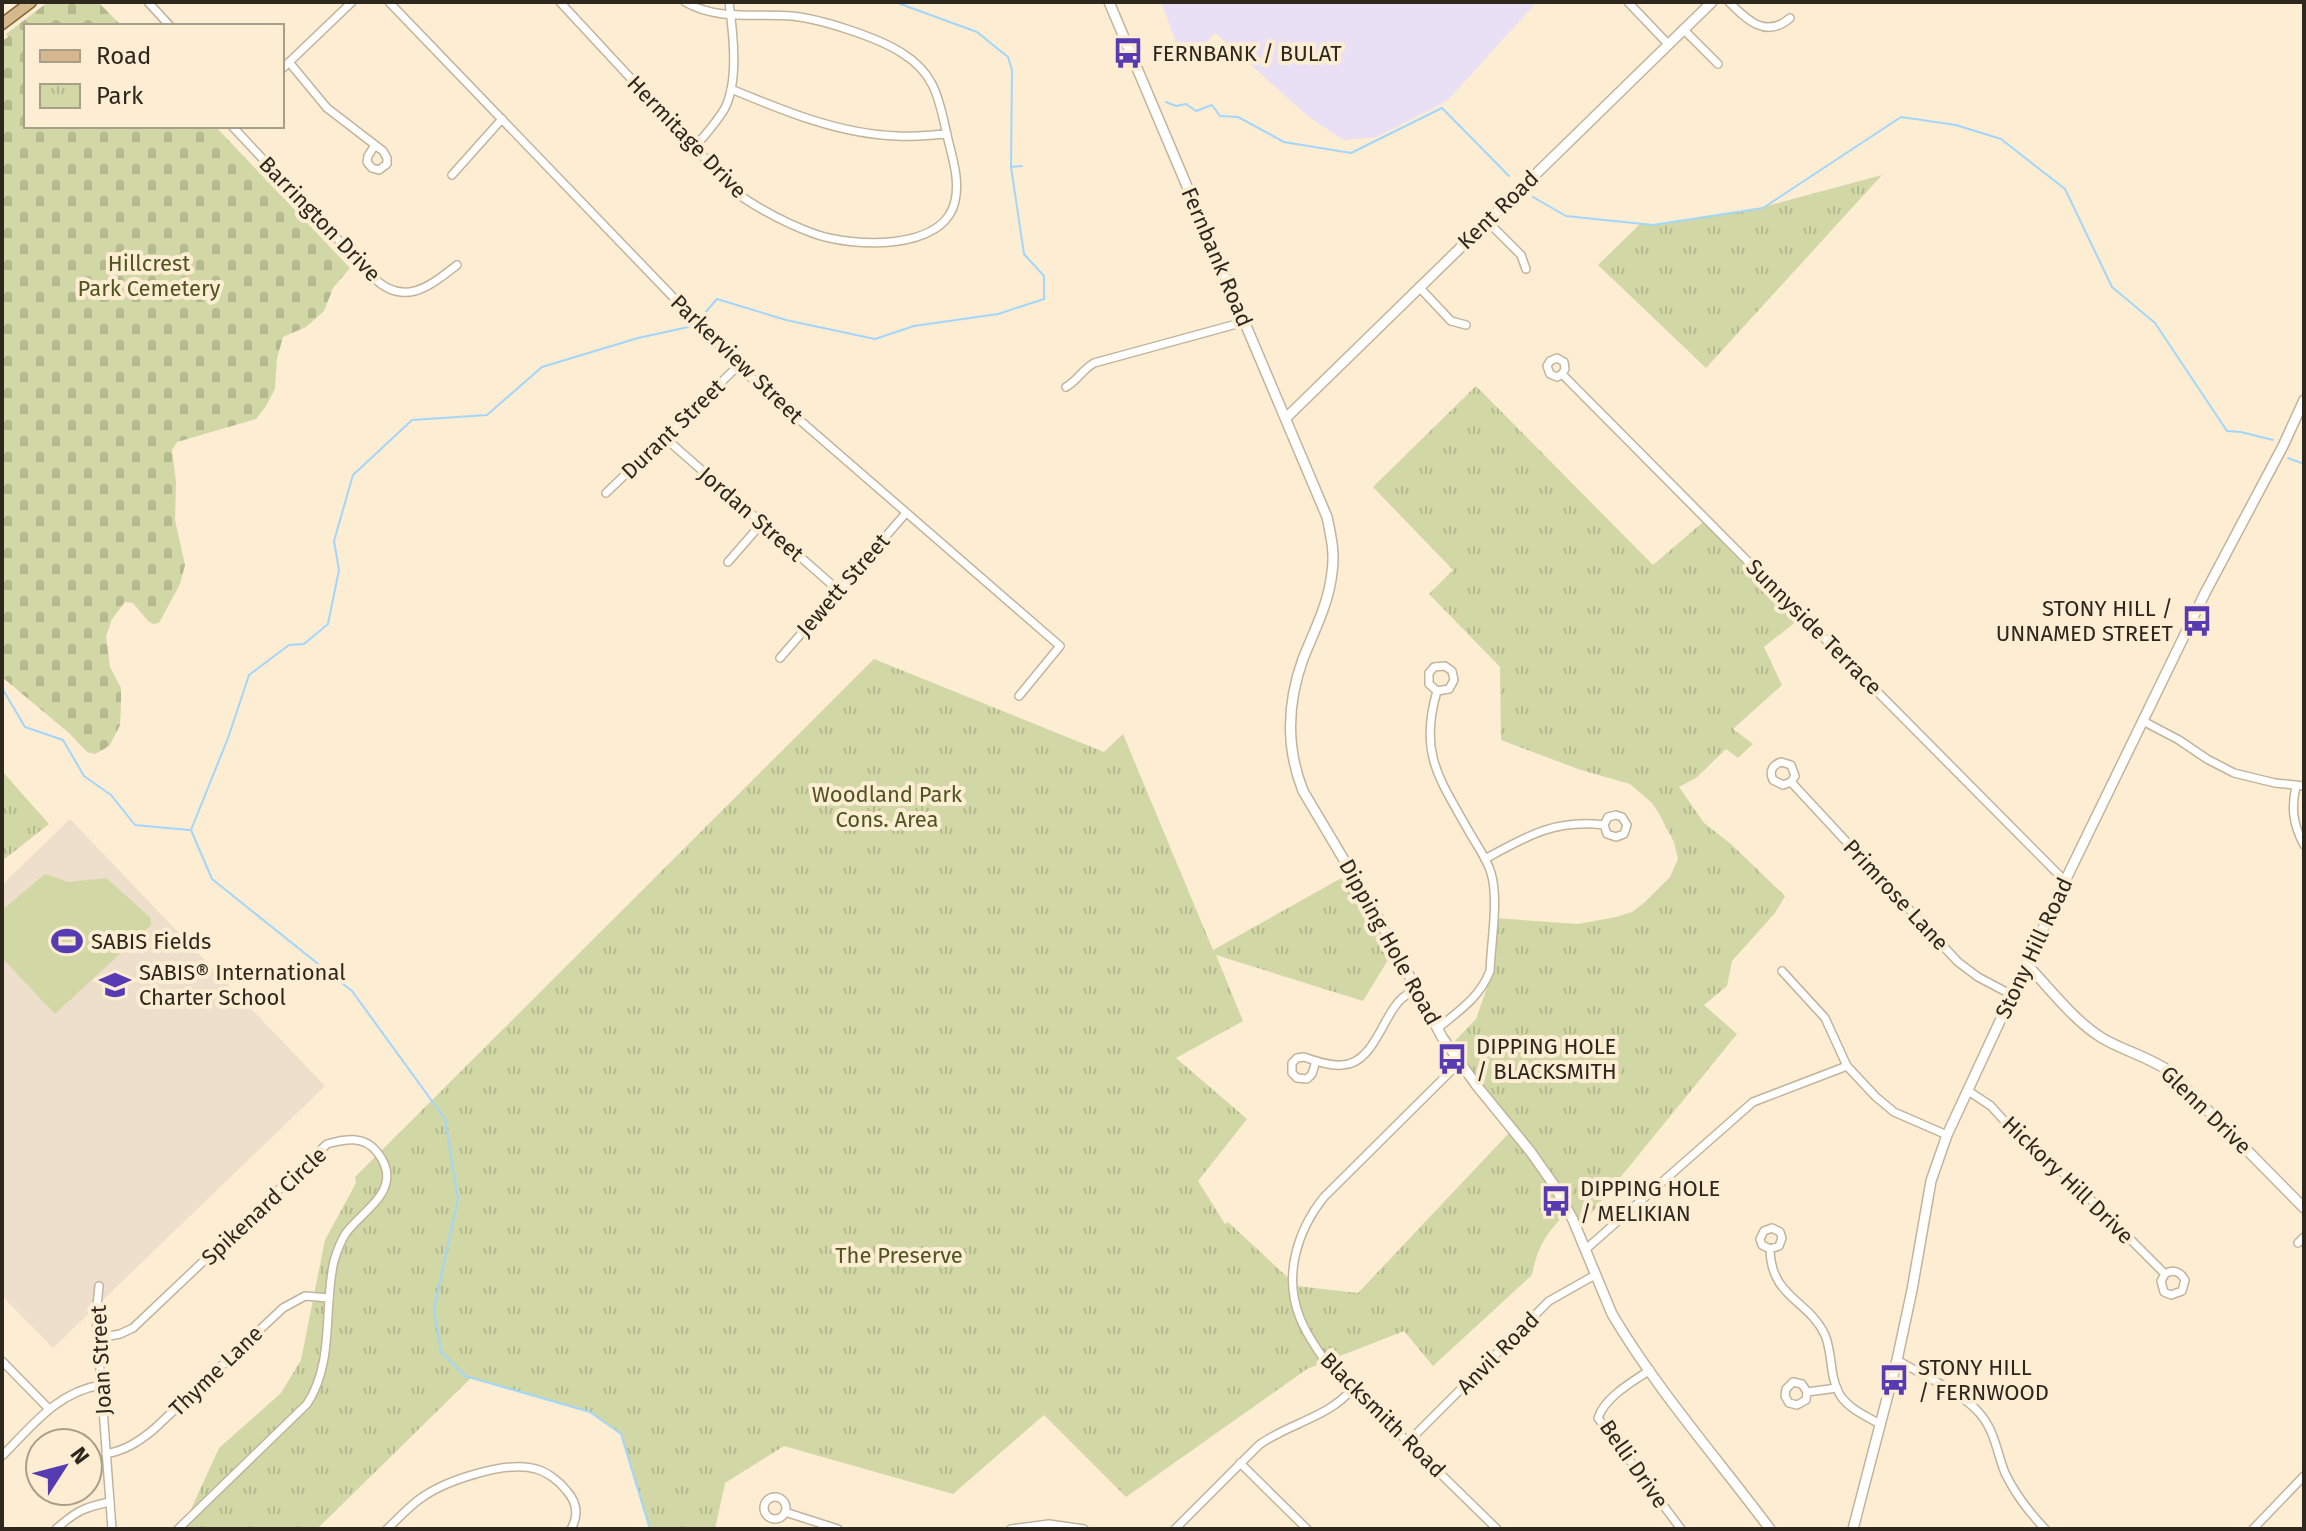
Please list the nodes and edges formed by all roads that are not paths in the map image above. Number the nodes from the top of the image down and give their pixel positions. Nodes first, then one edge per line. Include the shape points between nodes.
1 (148, 2) edge
2 (352, 2) edge
3 (389, 2) edge
4 (560, 2) edge
5 (685, 2) edge
6 (729, 2) edge
7 (1109, 2) edge
8 (1628, 2) edge
9 (1712, 2) edge
10 (1729, 2) edge
11 (27, 3) edge
12 (731, 15) junction
13 (1790, 18) dead end
14 (2, 24) edge
15 (168, 24) edge
16 (1683, 29) junction
17 (1668, 44) junction
18 (289, 62) junction
19 (1718, 64) dead end
20 (284, 67) edge
21 (731, 89) junction
22 (502, 119) junction
23 (234, 128) edge
24 (947, 134) junction
25 (375, 145) dead end
26 (694, 148) junction
27 (452, 175) dead end
28 (1487, 221) junction
29 (457, 265) dead end
30 (1526, 269) dead end
31 (1419, 287) junction
32 (1244, 322) junction
33 (1466, 325) dead end
34 (739, 365) junction
35 (1562, 374) dead end
36 (1066, 387) dead end
37 (2304, 400) edge
38 (1286, 418) junction
39 (664, 437) junction
40 (606, 493) dead end
41 (1325, 512) joint
42 (906, 513) junction
43 (762, 523) junction
44 (728, 562) dead end
45 (838, 590) junction
46 (780, 658) dead end
47 (1437, 691) dead end
48 (1019, 696) dead end
49 (2143, 721) junction
50 (1791, 782) dead end
51 (2300, 786) edge
52 (1604, 825) dead end
53 (2304, 845) edge
54 (1485, 859) junction
55 (2065, 881) junction
56 (2026, 964) junction
57 (1782, 971) dead end
58 (1416, 989) junction
59 (2012, 995) junction
60 (1438, 1028) junction
61 (1316, 1061) dead end
62 (1460, 1062) junction
63 (1847, 1066) junction
64 (1967, 1090) junction
65 (1947, 1135) junction
66 (2304, 1208) edge
67 (1586, 1249) junction
68 (1770, 1249) dead end
69 (2165, 1274) dead end
70 (1595, 1275) junction
71 (99, 1286) dead end
72 (329, 1298) junction
73 (99, 1338) junction
74 (1897, 1360) junction
75 (2, 1361) edge
76 (1650, 1370) junction
77 (101, 1385) junction
78 (1837, 1388) junction
79 (1352, 1389) junction
80 (1807, 1392) dead end
81 (49, 1409) junction
82 (1880, 1424) junction
83 (1408, 1442) junction
84 (106, 1454) junction
85 (2, 1456) edge
86 (1240, 1463) junction
87 (2304, 1476) edge
88 (110, 1502) junction
89 (785, 1512) dead end
90 (56, 1529) edge
91 (112, 1529) edge
92 (178, 1529) edge
93 (387, 1529) edge
94 (571, 1529) edge
95 (838, 1529) edge
96 (1011, 1529) edge
97 (1084, 1529) edge
98 (1175, 1529) edge
99 (1307, 1529) edge
100 (1497, 1529) edge
101 (1681, 1529) edge
102 (1770, 1529) edge
103 (1853, 1529) edge
104 (2045, 1529) edge
105 (2253, 1529) edge

1 - 15 street
2 - 18 street
3 - 22 street, Parkerview Street
4 - 26 street, Hermitage Drive
5 - 12 street, Hermitage Drive
6 - 12 street
7 - 32 main road, Fernbank Road
8 - 17 street
9 - 16 main road, Kent Road
10 - 13 street via 1763,27 1778,27
11 - 14 main road
12 - 21 street
12 - 24 street, Hermitage Drive via 795,16 903,53 936,90
16 - 17 main road, Kent Road
16 - 19 street
17 - 28 main road, Kent Road
18 - 20 street
18 - 25 street via 327,108
21 - 24 street via 850,130 897,136
21 - 26 street via 725,107
22 - 27 street
22 - 34 street, Parkerview Street
23 - 29 street, Barrington Drive via 385,287 420,290
24 - 26 street, Hermitage Drive via 957,190 954,205 936,228 893,242 835,239 776,218 739,195
28 - 30 street via 1521,255
28 - 31 main road, Kent Road
31 - 33 street via 1451,321
31 - 38 main road, Kent Road
32 - 36 street via 1094,363
32 - 38 main road, Fernbank Road
34 - 39 street, Durant Street
34 - 42 street, Parkerview Street
35 - 55 street, Sunnyside Terrace
37 - 49 main road, Stony Hill Road
38 - 41 main road, Fernbank Road
39 - 40 street, Durant Street
39 - 43 street, Jordan Street
41 - 58 main road, Dipping Hole Road via 1333,569 1291,705 1295,771
42 - 45 street, Jewett Street
42 - 48 street, Parkerview Street via 1060,646
43 - 44 street
43 - 45 street, Jordan Street
45 - 46 street, Jewett Street
47 - 54 street via 1429,727 1432,760
49 - 51 street via 2234,773
49 - 55 main road, Stony Hill Road
50 - 59 street, Primrose Lane via 1950,954
51 - 53 street via 2292,805
52 - 54 street via 1554,826
54 - 60 street via 1494,893 1490,971 1478,994
55 - 56 main road, Stony Hill Road
56 - 59 main road, Stony Hill Road
56 - 66 main road, Glenn Drive via 2101,1038 2169,1071
57 - 63 street via 1825,1018
58 - 60 main road, Dipping Hole Road
58 - 61 street via 1396,1004 1361,1058 1344,1066
59 - 64 main road, Stony Hill Road
60 - 62 main road, Dipping Hole Road
62 - 67 main road, Dipping Hole Road via 1542,1167
62 - 79 street, Blacksmith Road via 1324,1197 1310,1213 1297,1245 1292,1280 1299,1317 1325,1361
63 - 65 street via 1885,1106
63 - 67 street via 1753,1102
64 - 65 main road, Stony Hill Road
64 - 69 street, Hickory Hill Drive via 2068,1177
65 - 74 main road, Stony Hill Road via 1931,1181
67 - 70 main road, Dipping Hole Road
68 - 78 street via 1777,1281 1823,1333
70 - 76 main road, Dipping Hole Road via 1612,1314
70 - 83 street, Anvil Road via 1549,1301
71 - 73 street, Joan Street
72 - 73 street, Spikenard Circle via 344,1236 375,1204 386,1181 381,1156 361,1141 327,1144 133,1328
72 - 84 street, Thyme Lane via 305,1296 283,1308 153,1430 130,1447
72 - 92 street, Spikenard Circle via 322,1369 312,1397
73 - 77 street, Joan Street
74 - 82 main road, Stony Hill Road
74 - 104 street via 1981,1414 2011,1485
75 - 81 street
76 - 101 street, Belli Drive via 1606,1404 1598,1418
76 - 102 main road, Dipping Hole Road
77 - 81 street via 75,1391
77 - 84 street, Joan Street
78 - 80 street
78 - 82 street via 1851,1407
79 - 83 street, Blacksmith Road
79 - 86 street via 1328,1410 1267,1439
81 - 85 street
82 - 103 main road, Stony Hill Road
83 - 100 street, Blacksmith Road
84 - 88 street, Joan Street
86 - 98 street
86 - 99 street
87 - 105 street
88 - 90 street via 85,1507
88 - 91 street, Joan Street
89 - 95 street
93 - 94 street via 440,1486 513,1467 535,1468 566,1490 576,1504
96 - 97 street via 1049,1524

